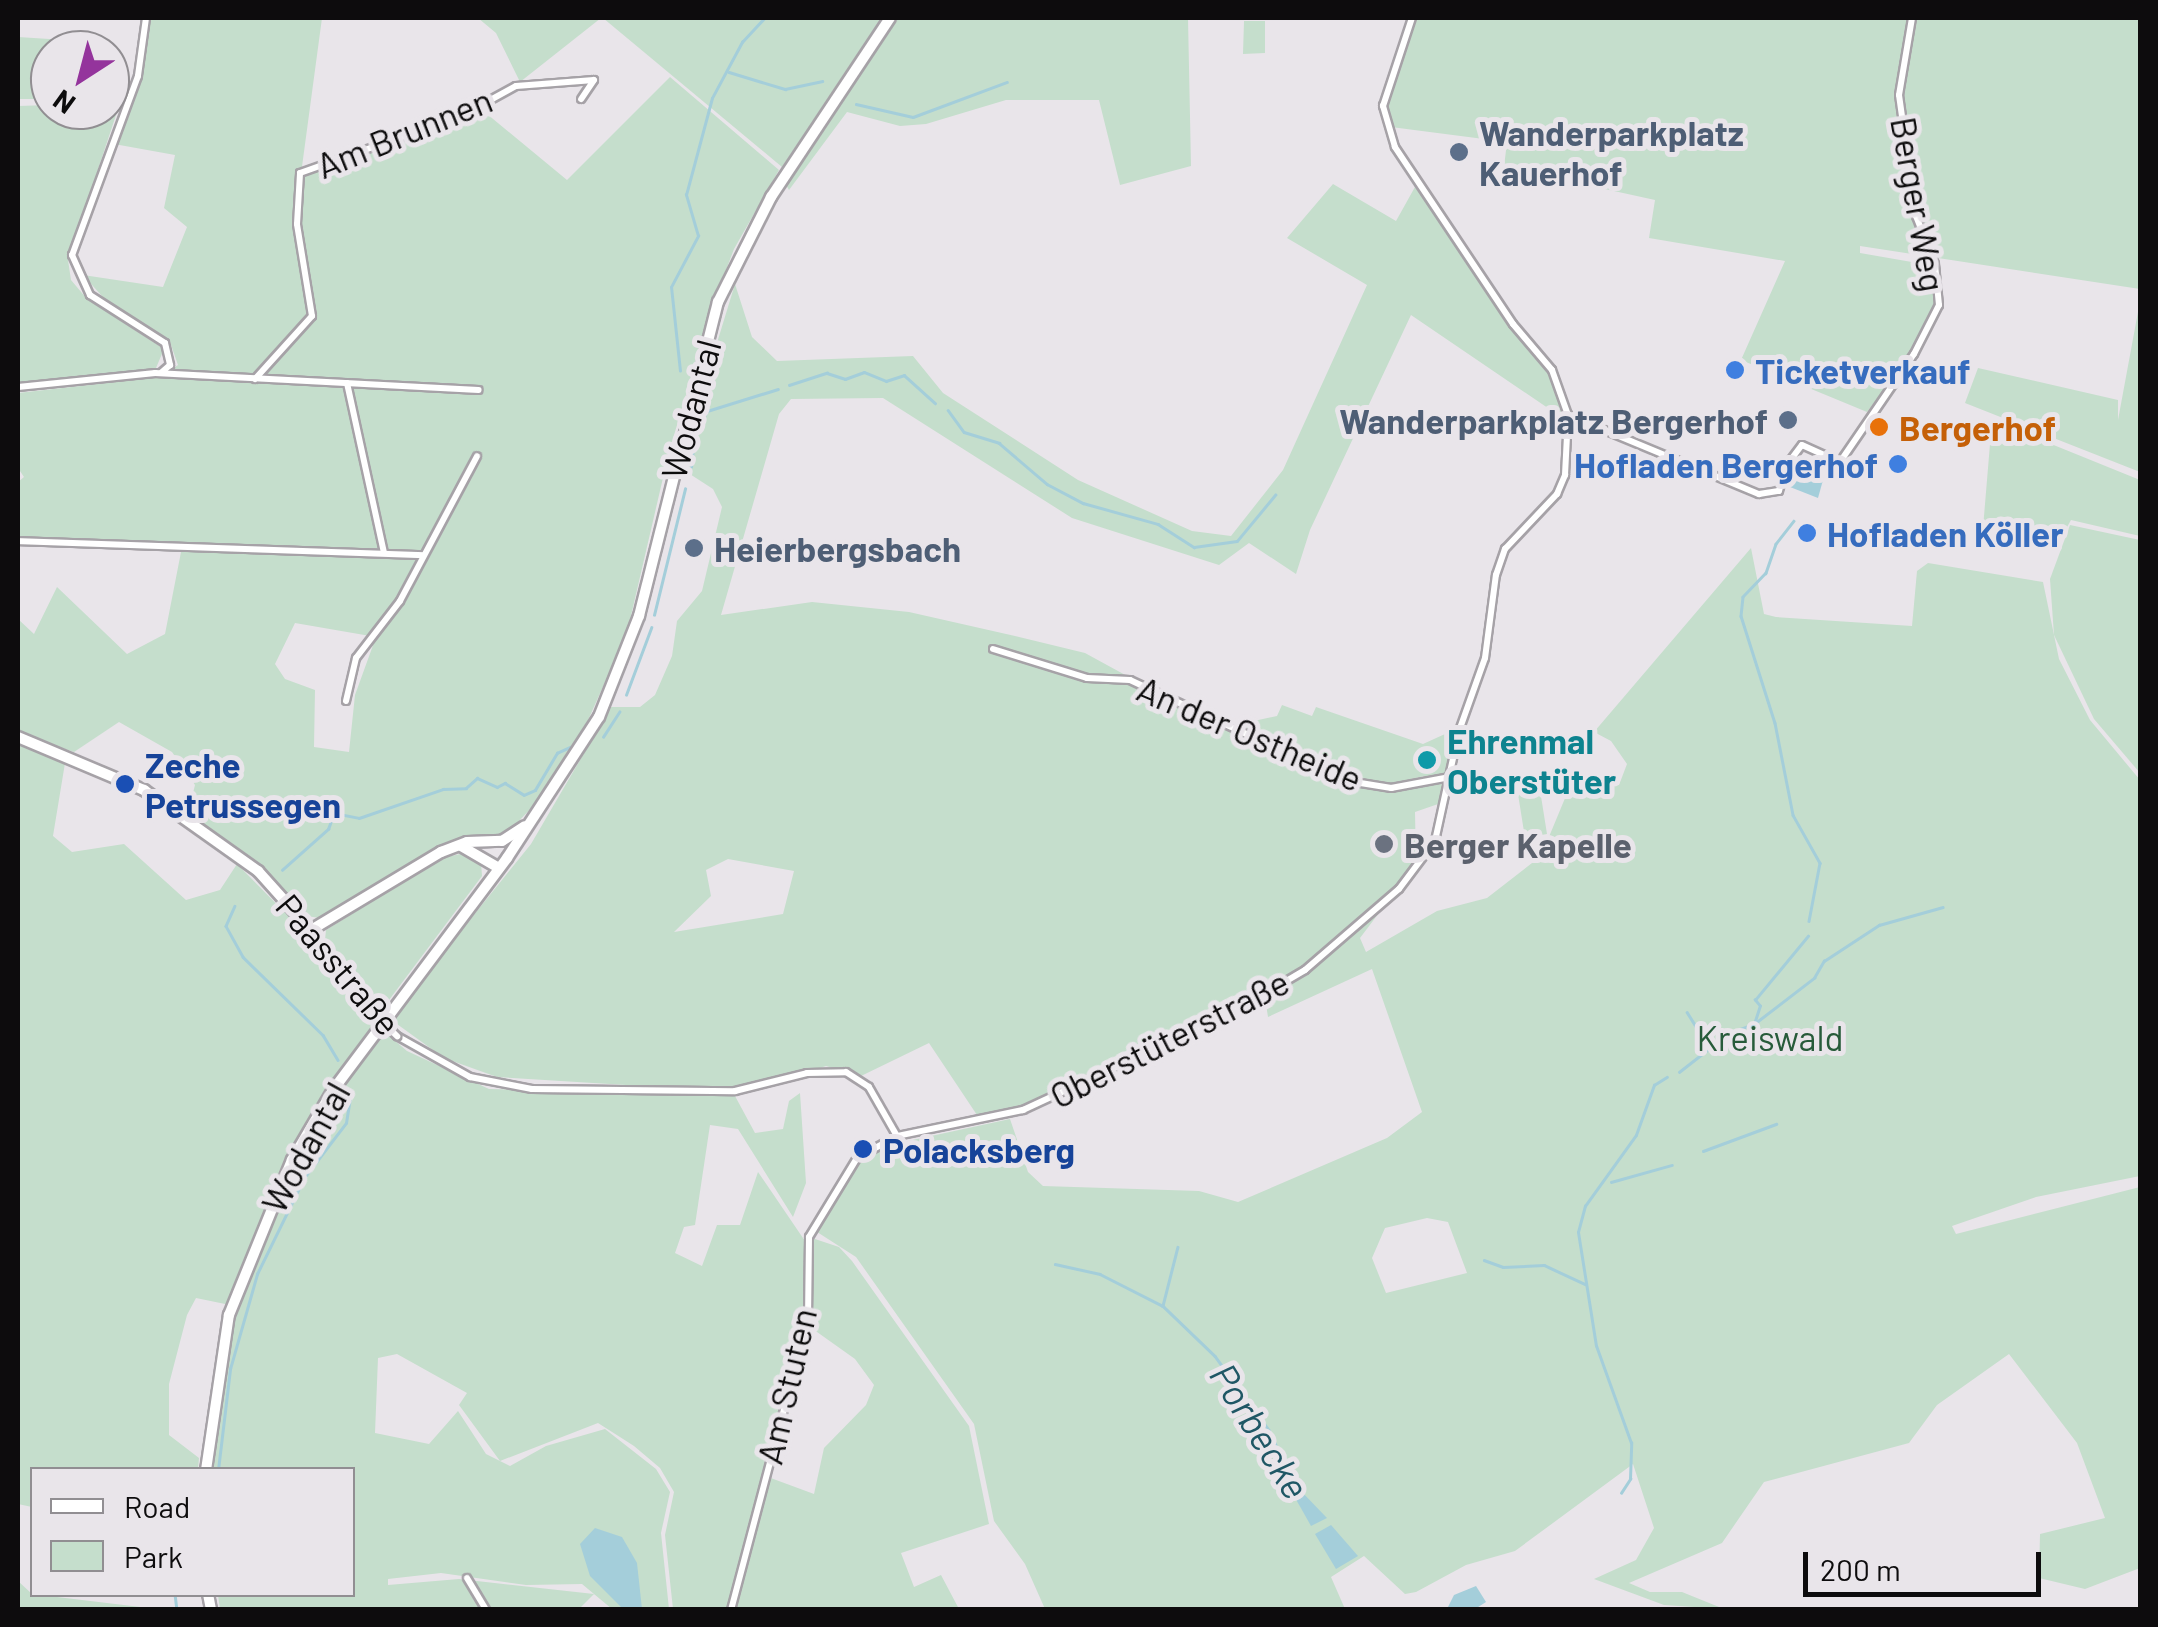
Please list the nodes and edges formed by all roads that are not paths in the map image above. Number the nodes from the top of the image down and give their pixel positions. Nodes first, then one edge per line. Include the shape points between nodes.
1 (146, 18) edge
2 (890, 18) edge
3 (1412, 18) edge
4 (1912, 18) edge
5 (581, 99) dead end
6 (162, 373) junction
7 (256, 379) junction
8 (347, 383) junction
9 (18, 387) edge
10 (479, 390) dead end
11 (1568, 415) junction
12 (478, 456) dead end
13 (18, 540) edge
14 (384, 553) junction
15 (422, 556) junction
16 (993, 649) dead end
17 (346, 701) dead end
18 (18, 737) edge
19 (1450, 777) junction
20 (534, 820) junction
21 (486, 843) junction
22 (460, 846) junction
23 (503, 862) junction
24 (311, 930) junction
25 (897, 1136) junction
26 (206, 1467) edge
27 (467, 1578) dead end
28 (486, 1610) edge
29 (732, 1610) edge

1 - 6 street via 138,76 72,255 90,295 165,343 170,365
2 - 20 main road, Wodantal via 771,197 718,302 624,661 590,735
3 - 11 street, Oberstüterstraße via 1383,106 1390,132 1430,204 1552,370
4 - 11 street, Berger Weg via 1900,101 1916,216 1935,264 1939,305 1840,462 1802,445 1779,491 1736,490
5 - 7 street, Am Brunnen via 594,80 516,86 463,115 300,174 297,224 312,316
6 - 7 street
6 - 9 street
7 - 8 street
8 - 10 street
8 - 14 street
11 - 19 street, Oberstüterstraße via 1565,475 1557,494 1505,549 1496,575 1485,658
12 - 15 street
13 - 14 street
14 - 15 street
15 - 17 street via 400,601 356,658
16 - 19 street, An der Ostheide via 1087,678 1130,680 1348,782 1390,788
18 - 24 main road, Paasstraße via 144,790 258,872
19 - 25 street, Oberstüterstraße via 1428,856 1295,977 1169,1046 1051,1099 970,1124
20 - 21 main road, Wodantal via 502,841
20 - 23 main road, Wodantal
21 - 22 main road, Wodantal
21 - 23 main road
22 - 23 main road
22 - 24 main road, Wodantal
23 - 26 main road, Wodantal via 366,1043 292,1160 229,1315
24 - 25 street, Paasstraße, bridge via 397,1036 470,1077 532,1089 735,1091 807,1073 846,1072 869,1087
25 - 29 street, Am Stuten via 857,1158 808,1237 808,1318
27 - 28 street

